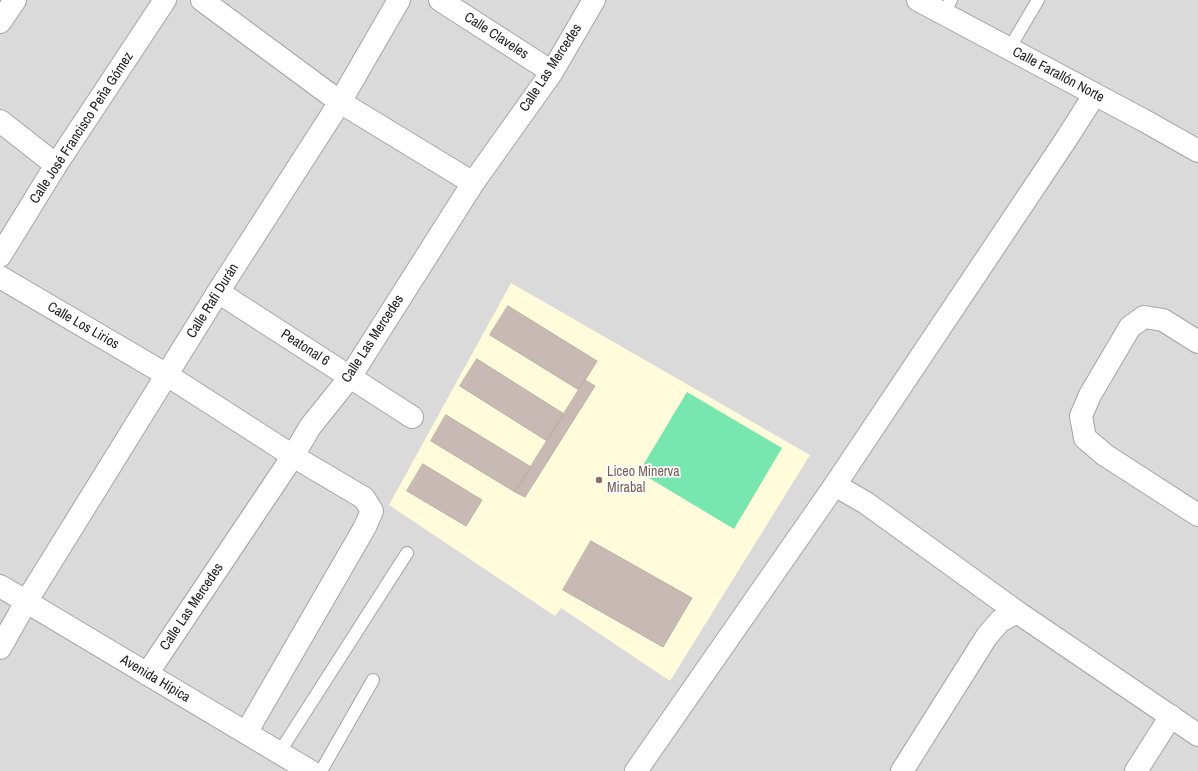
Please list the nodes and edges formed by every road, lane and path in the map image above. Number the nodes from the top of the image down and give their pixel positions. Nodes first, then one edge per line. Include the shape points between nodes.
1 (16, 0) edge
2 (165, 0) edge
3 (202, 0) edge
4 (399, 0) edge
5 (440, 0) edge
6 (594, 0) edge
7 (918, 0) edge
8 (1038, 0) edge
9 (947, 7) edge
10 (0, 22) edge
11 (1009, 49) junction
12 (552, 72) junction
13 (1095, 94) junction
14 (340, 102) junction
15 (0, 121) edge
16 (1198, 151) edge
17 (56, 165) junction
18 (473, 183) junction
19 (0, 256) edge
20 (0, 277) edge
21 (218, 292) junction
22 (1198, 342) edge
23 (167, 375) junction
24 (350, 377) junction
25 (412, 417) dead end
26 (293, 456) junction
27 (835, 485) junction
28 (1198, 515) edge
29 (407, 553) dead end
30 (0, 586) edge
31 (26, 602) junction
32 (1017, 612) junction
33 (0, 648) edge
34 (147, 674) junction
35 (373, 680) dead end
36 (1171, 716) junction
37 (246, 733) junction
38 (1198, 735) edge
39 (279, 753) junction
40 (310, 771) edge
41 (321, 771) edge
42 (636, 771) edge
43 (902, 771) edge
44 (1136, 771) edge

1 - 10 street
2 - 17 street, Calle José Francisco Peña Gómez
3 - 14 street
4 - 14 street, Calle Rafi Durán
5 - 12 street, Calle Claveles
6 - 12 street, Calle Las Mercedes
7 - 9 street, Calle Farallón Norte
8 - 11 lane
9 - 11 street, Calle Farallón Norte
11 - 13 street, Calle Farallón Norte
12 - 18 street, Calle Las Mercedes
13 - 16 street, Calle Farallón Norte
13 - 27 street
14 - 18 street
14 - 21 street, Calle Rafi Durán
15 - 17 street
17 - 19 street, Calle José Francisco Peña Gómez
18 - 24 street, Calle Las Mercedes
20 - 23 street, Calle Los Lirios
21 - 23 street, Calle Rafi Durán
21 - 24 street, Peatonal 6
22 - 28 street via 1163,320 1144,317 1130,327 1090,395 1081,416 1085,438 1105,455
23 - 26 street, Calle Los Lirios
23 - 31 street, Calle Rafi Durán
24 - 25 street, Peatonal 6
24 - 26 street, Calle Las Mercedes via 310,427
26 - 34 street, Calle Las Mercedes
26 - 37 street, Calle Los Lirios via 364,498 372,511
27 - 32 street via 866,504
27 - 42 street
29 - 39 lane
30 - 31 street, Avenida Hípica
31 - 33 street, Calle Rafi Durán
31 - 34 street, Avenida Hípica
32 - 36 street
32 - 43 street via 1000,621 987,636
34 - 37 street, Avenida Hípica
35 - 41 lane
36 - 38 street
36 - 44 street
37 - 39 street, Avenida Hípica
39 - 40 street, Avenida Hípica

